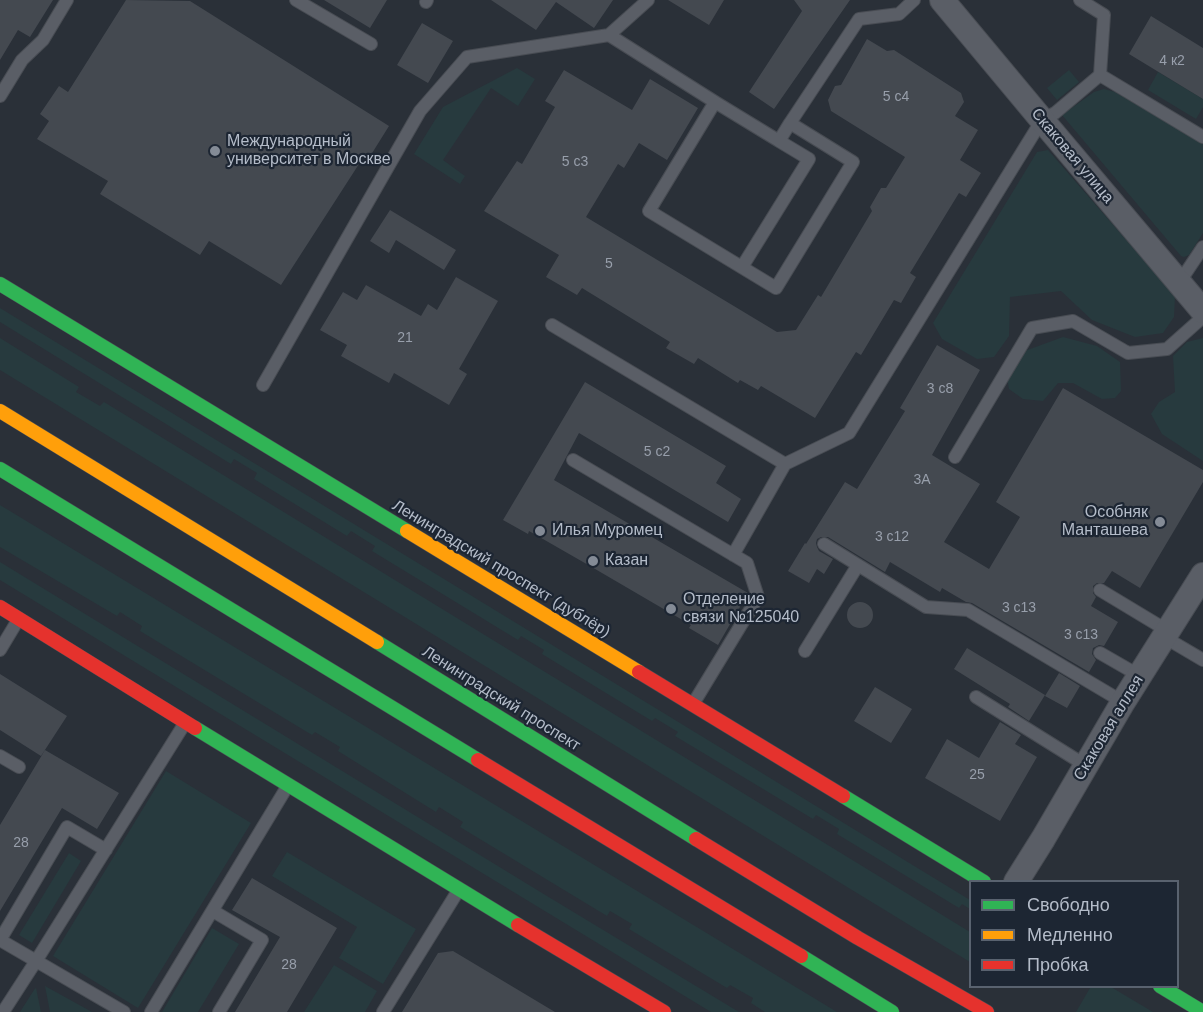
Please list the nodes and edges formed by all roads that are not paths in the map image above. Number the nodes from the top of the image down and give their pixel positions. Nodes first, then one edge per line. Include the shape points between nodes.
1 (67, 0) edge
2 (296, 0) edge
3 (648, 0) edge
4 (914, 0) edge
5 (942, 0) edge
6 (1080, 0) edge
7 (609, 35) junction
8 (370, 44) dead end
9 (1100, 75) junction
10 (0, 96) edge
11 (715, 102) junction
12 (1042, 120) junction
13 (790, 123) junction
14 (1203, 136) edge
15 (780, 141) junction
16 (1203, 247) edge
17 (742, 267) junction
18 (1179, 283) junction
19 (0, 284) edge
20 (1203, 311) edge
21 (1203, 317) edge
22 (552, 325) dead end
23 (263, 385) dead end
24 (0, 411) edge
25 (956, 457) dead end
26 (573, 460) dead end
27 (785, 464) junction
28 (0, 469) edge
29 (824, 544) dead end
30 (733, 555) junction
31 (858, 565) junction
32 (1203, 575) edge
33 (1100, 590) dead end
34 (0, 606) edge
35 (20, 618) junction
36 (1166, 634) junction
37 (0, 650) edge
38 (805, 651) dead end
39 (1100, 653) dead end
40 (1203, 660) edge
41 (1140, 676) junction
42 (976, 697) dead end
43 (1123, 702) junction
44 (692, 705) junction
45 (185, 722) junction
46 (0, 756) edge
47 (1085, 765) junction
48 (19, 767) dead end
49 (288, 785) junction
50 (106, 850) junction
51 (981, 880) edge
52 (1017, 880) edge
53 (459, 890) junction
54 (213, 911) junction
55 (36, 961) junction
56 (1162, 988) edge
57 (3, 1012) edge
58 (124, 1012) edge
59 (151, 1012) edge
60 (219, 1012) edge
61 (383, 1012) edge
62 (664, 1012) edge
63 (892, 1012) edge
64 (987, 1012) edge
65 (1203, 1012) edge

1 - 10 lane via 43,40 22,60
2 - 8 lane
3 - 7 lane
4 - 13 lane via 899,14 859,19
5 - 12 street, Скаковая улица
6 - 9 lane via 1104,15
7 - 11 lane
7 - 23 lane via 467,57 420,111
9 - 12 lane
9 - 14 lane
11 - 15 lane
11 - 17 lane via 649,211
12 - 18 street, Скаковая улица
12 - 27 lane via 849,433
13 - 15 lane
13 - 17 lane via 853,162 776,288
15 - 17 lane via 809,159
16 - 18 lane
18 - 20 street, Скаковая улица
19 - 44 main road, Ленинградский проспект (дублёр)
21 - 25 lane via 1167,349 1128,353 1073,321 1032,328
22 - 27 lane
24 - 64 main road, Ленинградский проспект via 858,938
26 - 30 lane
27 - 30 lane
28 - 63 main road
29 - 31 lane
30 - 44 lane via 747,563 758,597
31 - 38 lane
31 - 43 lane via 926,607 968,610
32 - 36 street, Скаковая аллея
33 - 36 lane
34 - 35 main road
35 - 37 lane
35 - 45 main road
36 - 40 lane
36 - 41 street, Скаковая аллея
39 - 41 lane
41 - 43 street, Скаковая аллея
42 - 47 lane
43 - 47 street, Скаковая аллея
44 - 51 main road, Ленинградский проспект (дублёр)
45 - 49 main road
45 - 50 lane
46 - 48 lane
47 - 52 street, Скаковая аллея
49 - 53 main road
49 - 54 lane
50 - 55 lane
50 - 55 lane via 67,827 0,940
53 - 61 lane
53 - 62 main road
54 - 59 lane
54 - 60 lane via 262,940
55 - 57 lane
55 - 58 lane
56 - 65 main road

